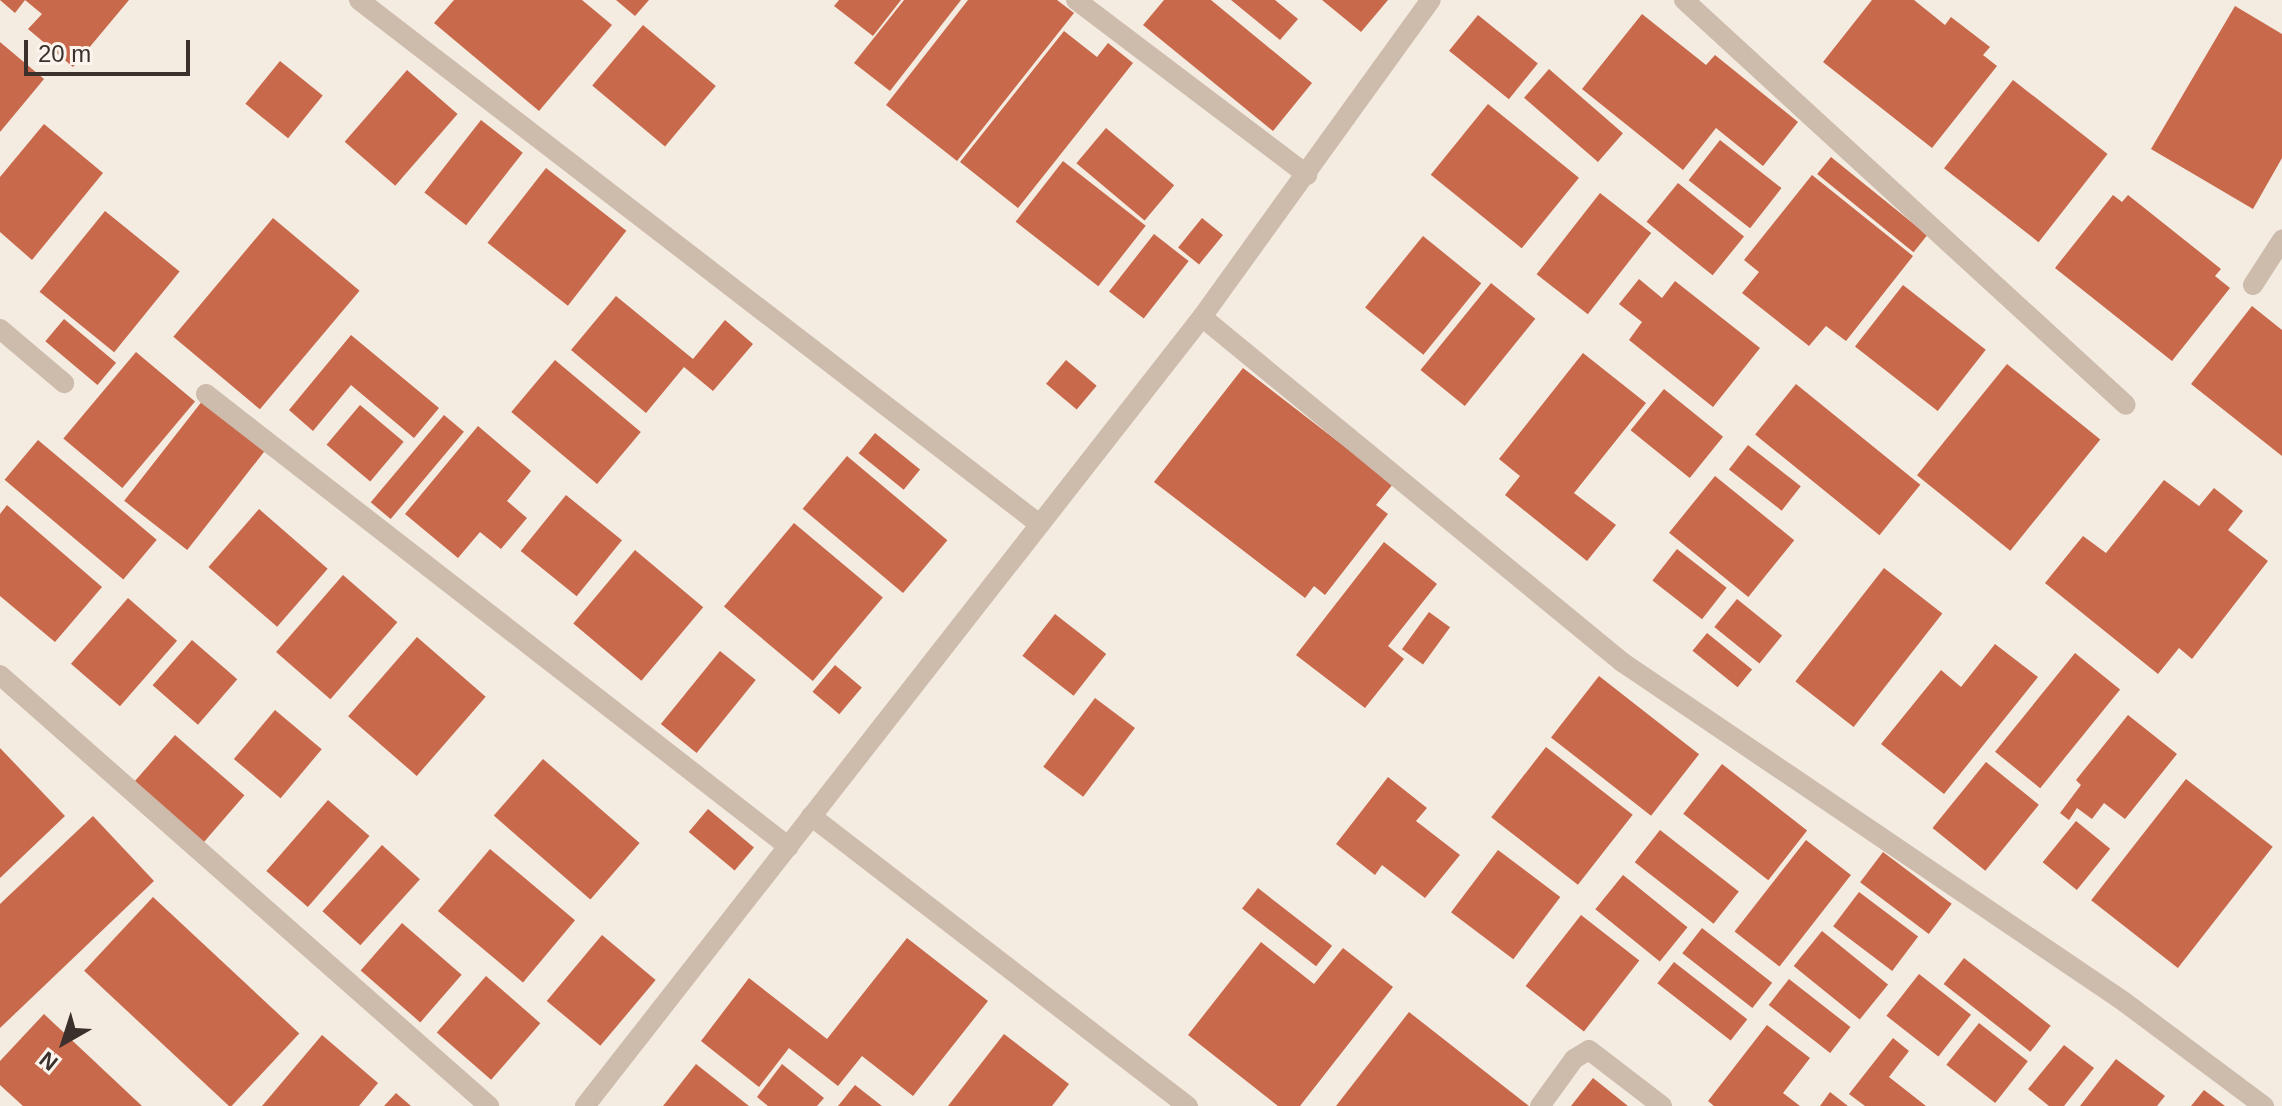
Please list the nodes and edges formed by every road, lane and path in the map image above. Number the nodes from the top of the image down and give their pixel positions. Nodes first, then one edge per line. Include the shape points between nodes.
1 (359, 0) edge
2 (1076, 0) edge
3 (1431, 0) edge
4 (1684, 0) edge
5 (1307, 175) junction
6 (2282, 240) edge
7 (2253, 285) dead end
8 (1202, 317) junction
9 (0, 329) edge
10 (64, 383) dead end
11 (206, 394) dead end
12 (2126, 405) dead end
13 (1038, 523) junction
14 (0, 675) edge
15 (811, 816) junction
16 (789, 847) junction
17 (591, 1104) edge
18 (489, 1106) edge
19 (1188, 1106) edge
20 (1540, 1106) edge
21 (1662, 1106) edge
22 (2264, 1106) edge

1 - 13 street
2 - 5 street
3 - 5 street
4 - 12 street
5 - 8 street
6 - 7 street
8 - 13 street
8 - 22 street via 1622,662 2123,1001
9 - 10 street
11 - 16 street
13 - 15 street
14 - 18 street
15 - 16 street
15 - 19 street
16 - 17 street
20 - 21 street via 1574,1059 1589,1050

